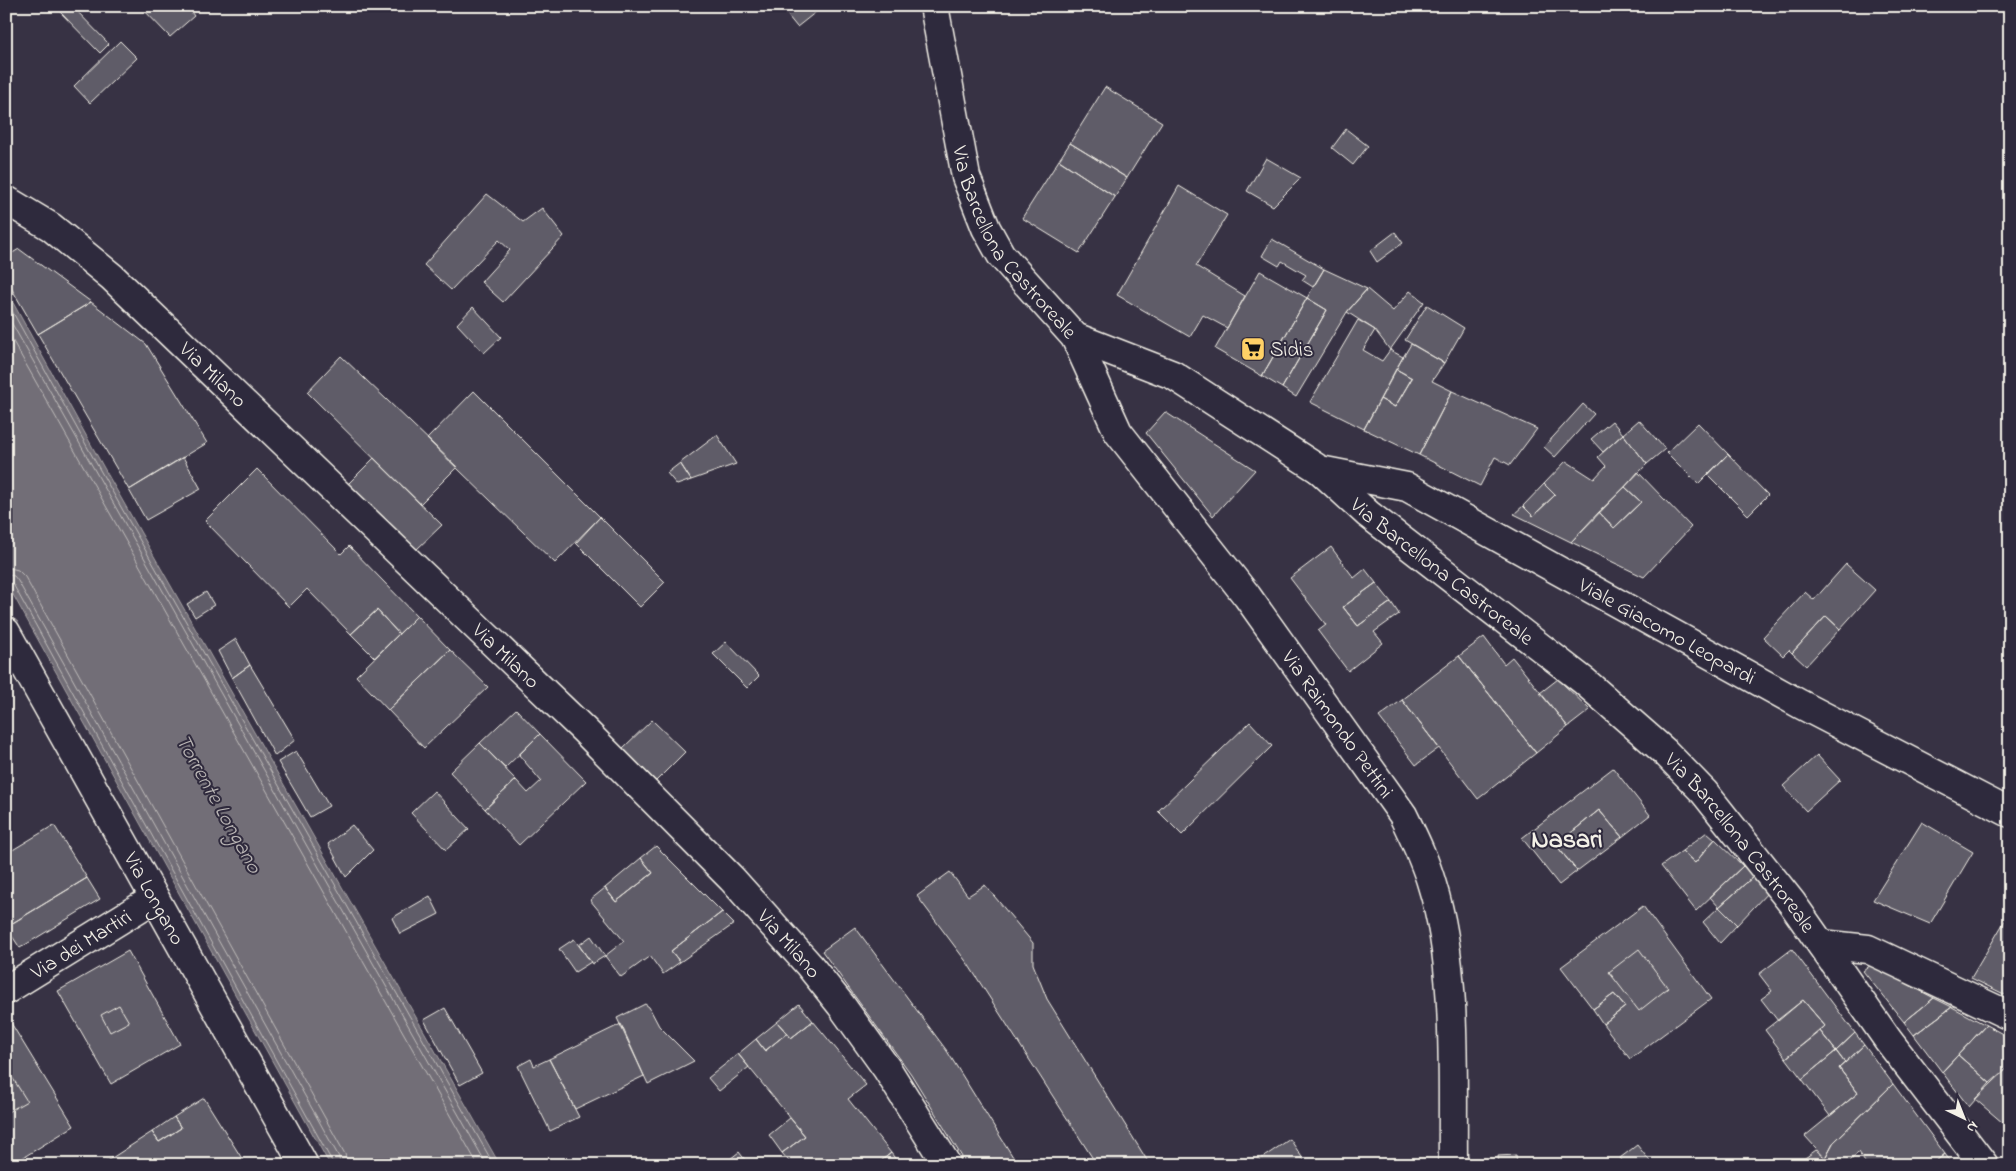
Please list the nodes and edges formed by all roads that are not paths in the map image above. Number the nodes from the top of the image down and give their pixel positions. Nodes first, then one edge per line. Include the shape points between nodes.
1 (934, 6) edge
2 (6, 200) edge
3 (1074, 337) junction
4 (1320, 470) junction
5 (6, 632) edge
6 (2010, 813) edge
7 (155, 898) junction
8 (1821, 944) junction
9 (6, 990) edge
10 (2010, 1016) edge
11 (304, 1165) edge
12 (946, 1165) edge
13 (1453, 1165) edge
14 (1984, 1165) edge

1 - 3 street, Via Barcellona Castroreale via 966,176 986,228 1001,255
2 - 12 street, Via Milano via 51,227 112,277 584,730 732,879 841,1005 887,1069
3 - 4 street, Via Barcellona Castroreale via 1174,375
3 - 13 street, Via Raimondo Pettini via 1118,432 1247,596 1403,815 1420,849 1442,924 1449,983
4 - 6 street, Viale Giacomo Leopardi via 1407,487 1800,704
4 - 8 street, Via Barcellona Castroreale via 1368,514 1584,681 1665,752 1704,792
5 - 7 street, Via Longano
7 - 9 street, Via dei Martiri
7 - 11 street, Via Longano
8 - 10 street via 1868,949
8 - 14 street, Via Barcellona Castroreale via 1888,1040

